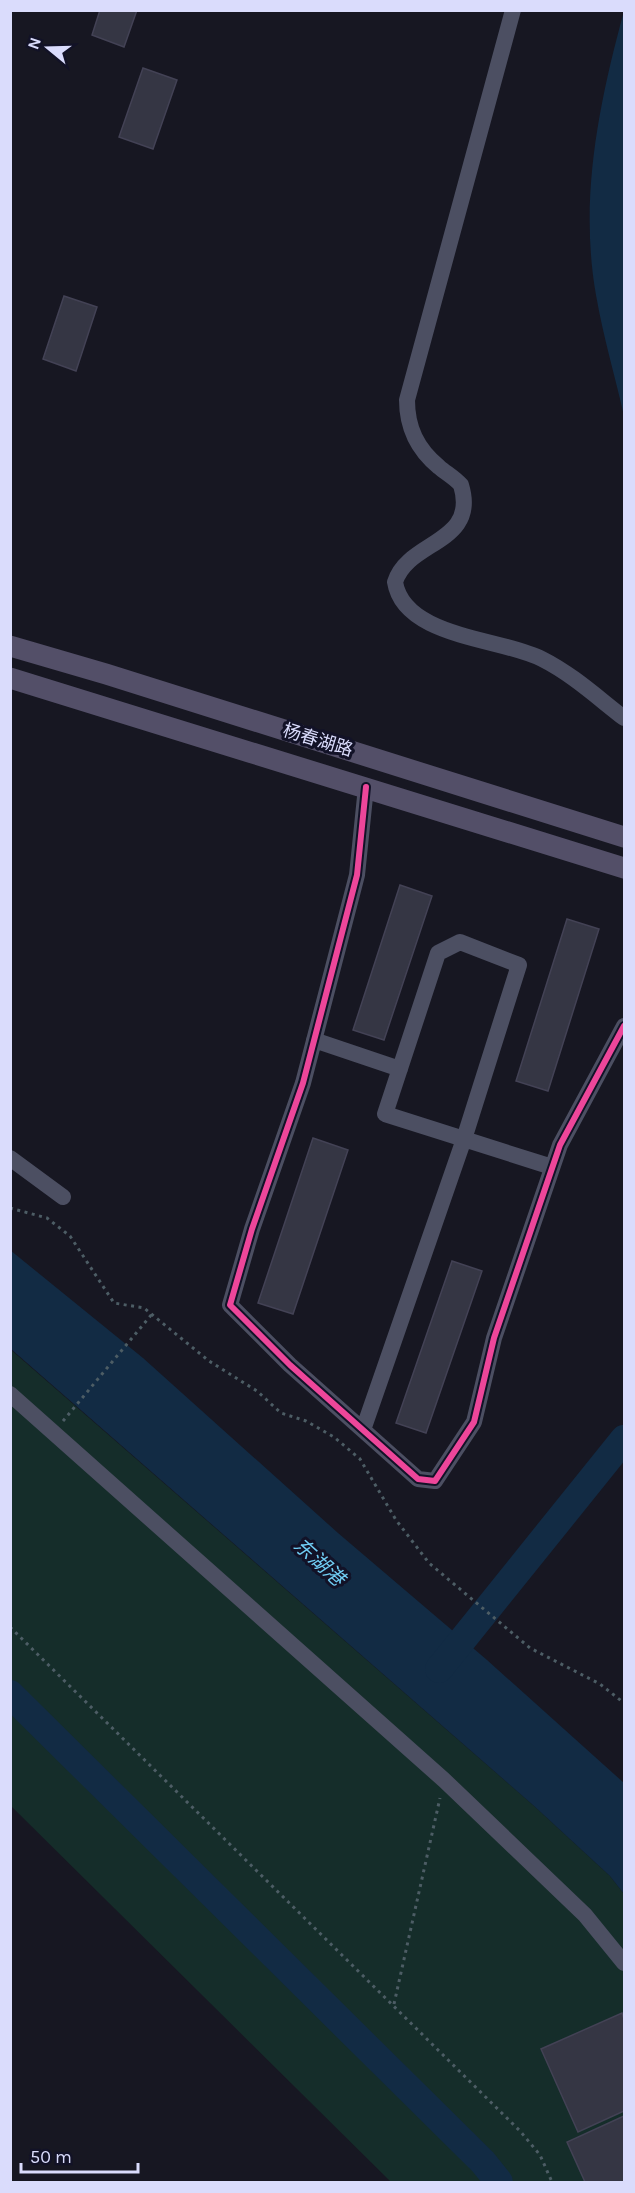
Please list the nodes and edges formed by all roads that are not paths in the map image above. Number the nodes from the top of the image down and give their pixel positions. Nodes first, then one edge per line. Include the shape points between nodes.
1 (513, 10) edge
2 (10, 646) edge
3 (10, 678) edge
4 (624, 718) edge
5 (366, 787) junction
6 (624, 837) edge
7 (624, 868) edge
8 (624, 1026) edge
9 (314, 1040) junction
10 (400, 1069) junction
11 (464, 1139) junction
12 (10, 1158) edge
13 (552, 1167) junction
14 (63, 1197) dead end
15 (10, 1394) edge
16 (363, 1430) junction
17 (624, 1963) edge

1 - 4 street via 407,400 407,416 416,442 461,485 464,504 453,530 404,562 394,582 402,601 437,628 535,655
2 - 6 main road, 杨春湖路
3 - 5 main road, 杨春湖路
5 - 7 main road, 杨春湖路
5 - 9 street via 357,875
8 - 13 street via 560,1144
9 - 10 street
9 - 16 street via 230,1305
10 - 11 street via 385,1114
10 - 11 street via 438,953 460,942 519,965
11 - 13 street
11 - 16 street
12 - 14 street
13 - 16 street via 494,1338 474,1422 435,1481 418,1479
15 - 17 street via 444,1780 585,1915

